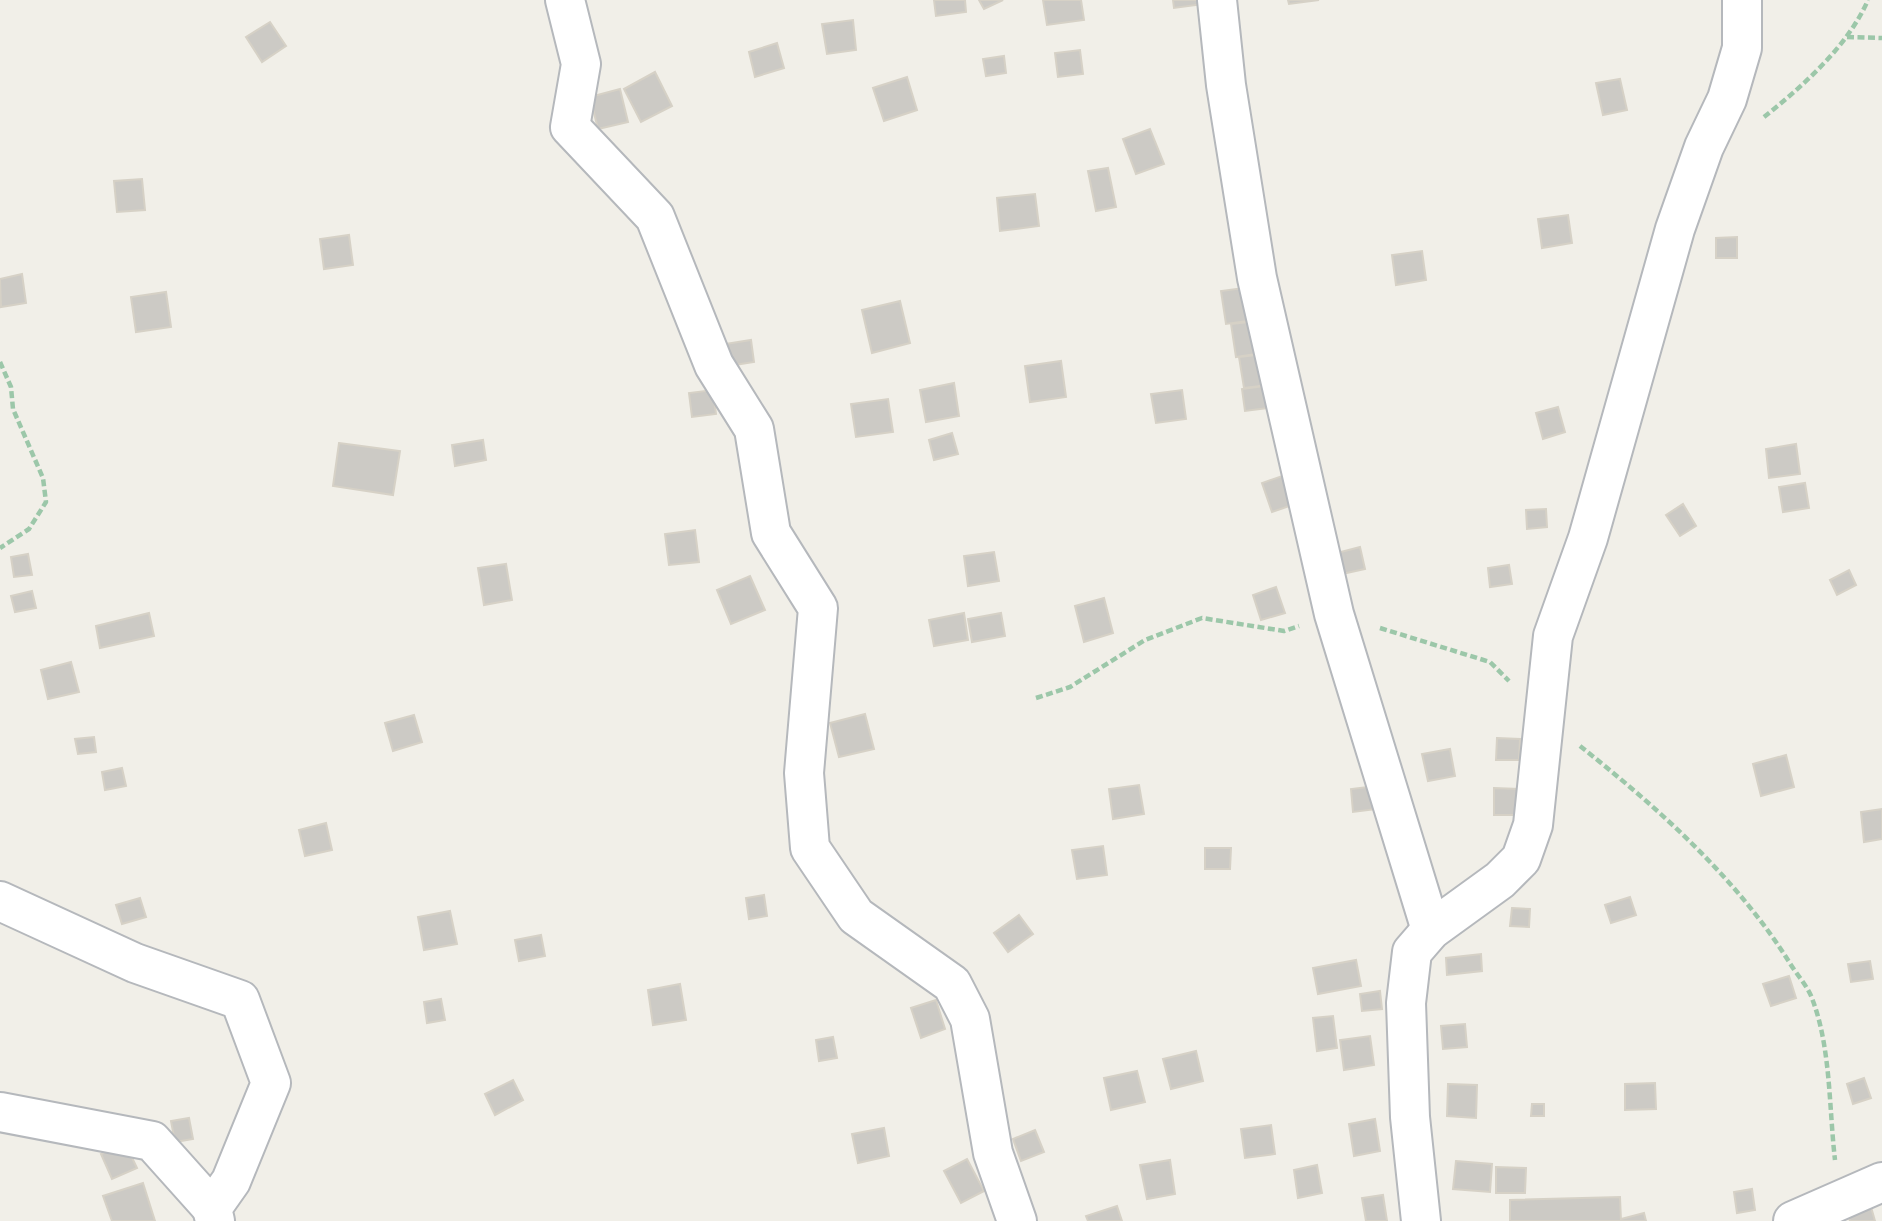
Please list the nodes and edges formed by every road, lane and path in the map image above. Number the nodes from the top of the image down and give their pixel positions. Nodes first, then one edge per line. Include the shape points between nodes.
1 (565, 0) edge
2 (1217, 0) edge
3 (1742, 0) edge
4 (1868, 0) edge
5 (1846, 37) junction
6 (1882, 38) edge
7 (1763, 117) dead end
8 (0, 362) edge
9 (0, 548) edge
10 (0, 901) edge
11 (1431, 930) junction
12 (0, 1112) edge
13 (1882, 1182) edge
14 (213, 1214) edge
15 (1017, 1221) edge
16 (1421, 1221) edge
17 (1793, 1221) edge

1 - 15 street via 581,64 570,127 655,217 714,365 754,429 771,533 818,608 804,773 810,848 856,916 952,984 970,1019 993,1153
2 - 11 street via 1257,278 1334,614
3 - 11 street via 1742,48 1727,99 1704,147 1675,229 1588,538 1553,636 1533,825 1521,859
4 - 5 path
5 - 6 path
5 - 7 path
8 - 9 path via 11,387 13,409 43,478 47,502 29,529
10 - 14 street via 135,963 240,1000 271,1083
11 - 16 street via 1412,952 1406,1003 1410,1117
12 - 14 street via 152,1141
13 - 17 street

